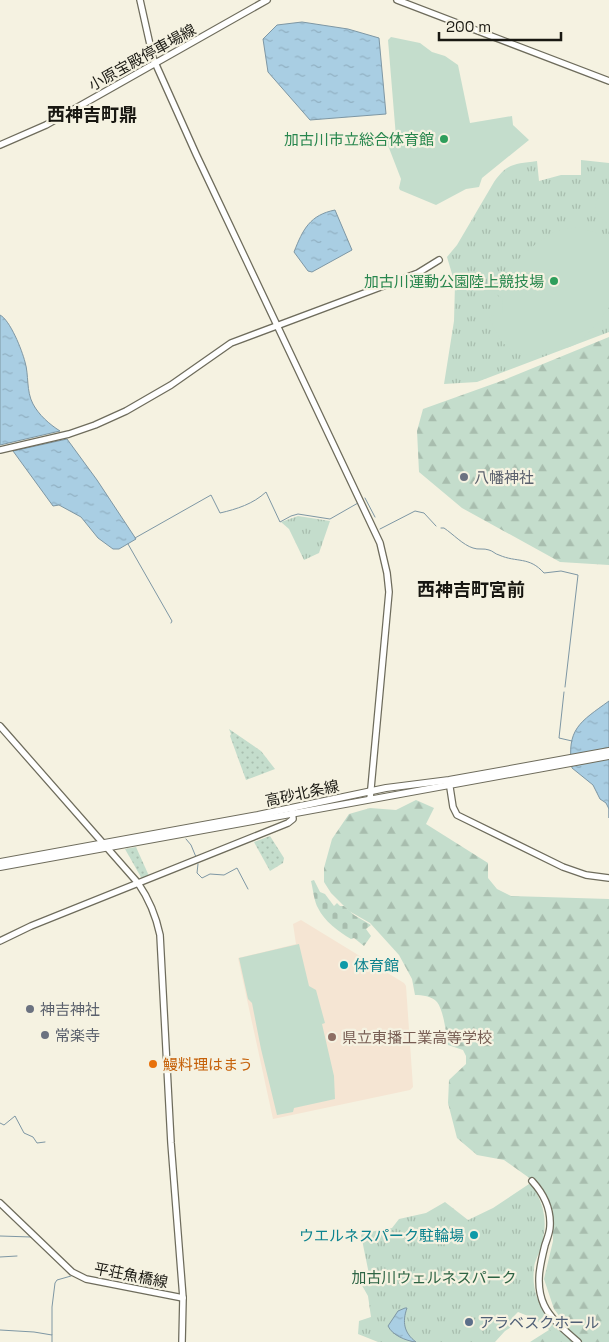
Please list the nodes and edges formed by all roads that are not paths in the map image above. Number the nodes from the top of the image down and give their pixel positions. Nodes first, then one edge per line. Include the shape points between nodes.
1 (140, 0) edge
2 (267, 0) edge
3 (397, 0) edge
4 (155, 63) junction
5 (609, 82) edge
6 (0, 145) edge
7 (439, 260) dead end
8 (278, 325) junction
9 (0, 450) edge
10 (0, 726) edge
11 (609, 751) edge
12 (609, 756) edge
13 (566, 761) junction
14 (449, 783) junction
15 (371, 791) junction
16 (370, 799) junction
17 (292, 810) junction
18 (102, 843) junction
19 (107, 848) junction
20 (0, 862) edge
21 (0, 867) edge
22 (609, 878) edge
23 (138, 883) junction
24 (0, 941) edge
25 (532, 1180) dead end
26 (0, 1203) edge
27 (183, 1298) junction
28 (182, 1342) edge
29 (578, 1342) edge

1 - 4 street
2 - 4 street, 小原宝殿停車場線
3 - 5 street
4 - 6 street, 小原宝殿停車場線 via 46,125
4 - 8 street
7 - 8 street via 418,273
8 - 9 street via 231,343 171,385 95,425
8 - 15 street via 374,527 383,553 389,592
10 - 18 street
11 - 13 main road, 高砂北条線
12 - 13 main road, 高砂北条線
13 - 14 main road, 高砂北条線
14 - 15 main road, 高砂北条線
14 - 16 main road, 高砂北条線
14 - 22 street via 453,807 458,815 563,867
15 - 16 street
15 - 17 main road, 高砂北条線
16 - 17 main road, 高砂北条線 via 318,810
17 - 18 main road, 高砂北条線
17 - 19 main road, 高砂北条線
17 - 23 street via 292,821 284,825
18 - 19 street
18 - 20 main road, 高砂北条線
19 - 21 main road, 高砂北条線
19 - 23 street
23 - 24 street
23 - 27 street via 150,903 160,935
25 - 29 street via 545,1200 550,1227 539,1267 544,1306
26 - 27 street, 平荘魚橋線 via 72,1272 86,1279
27 - 28 street, 平荘魚橋線

